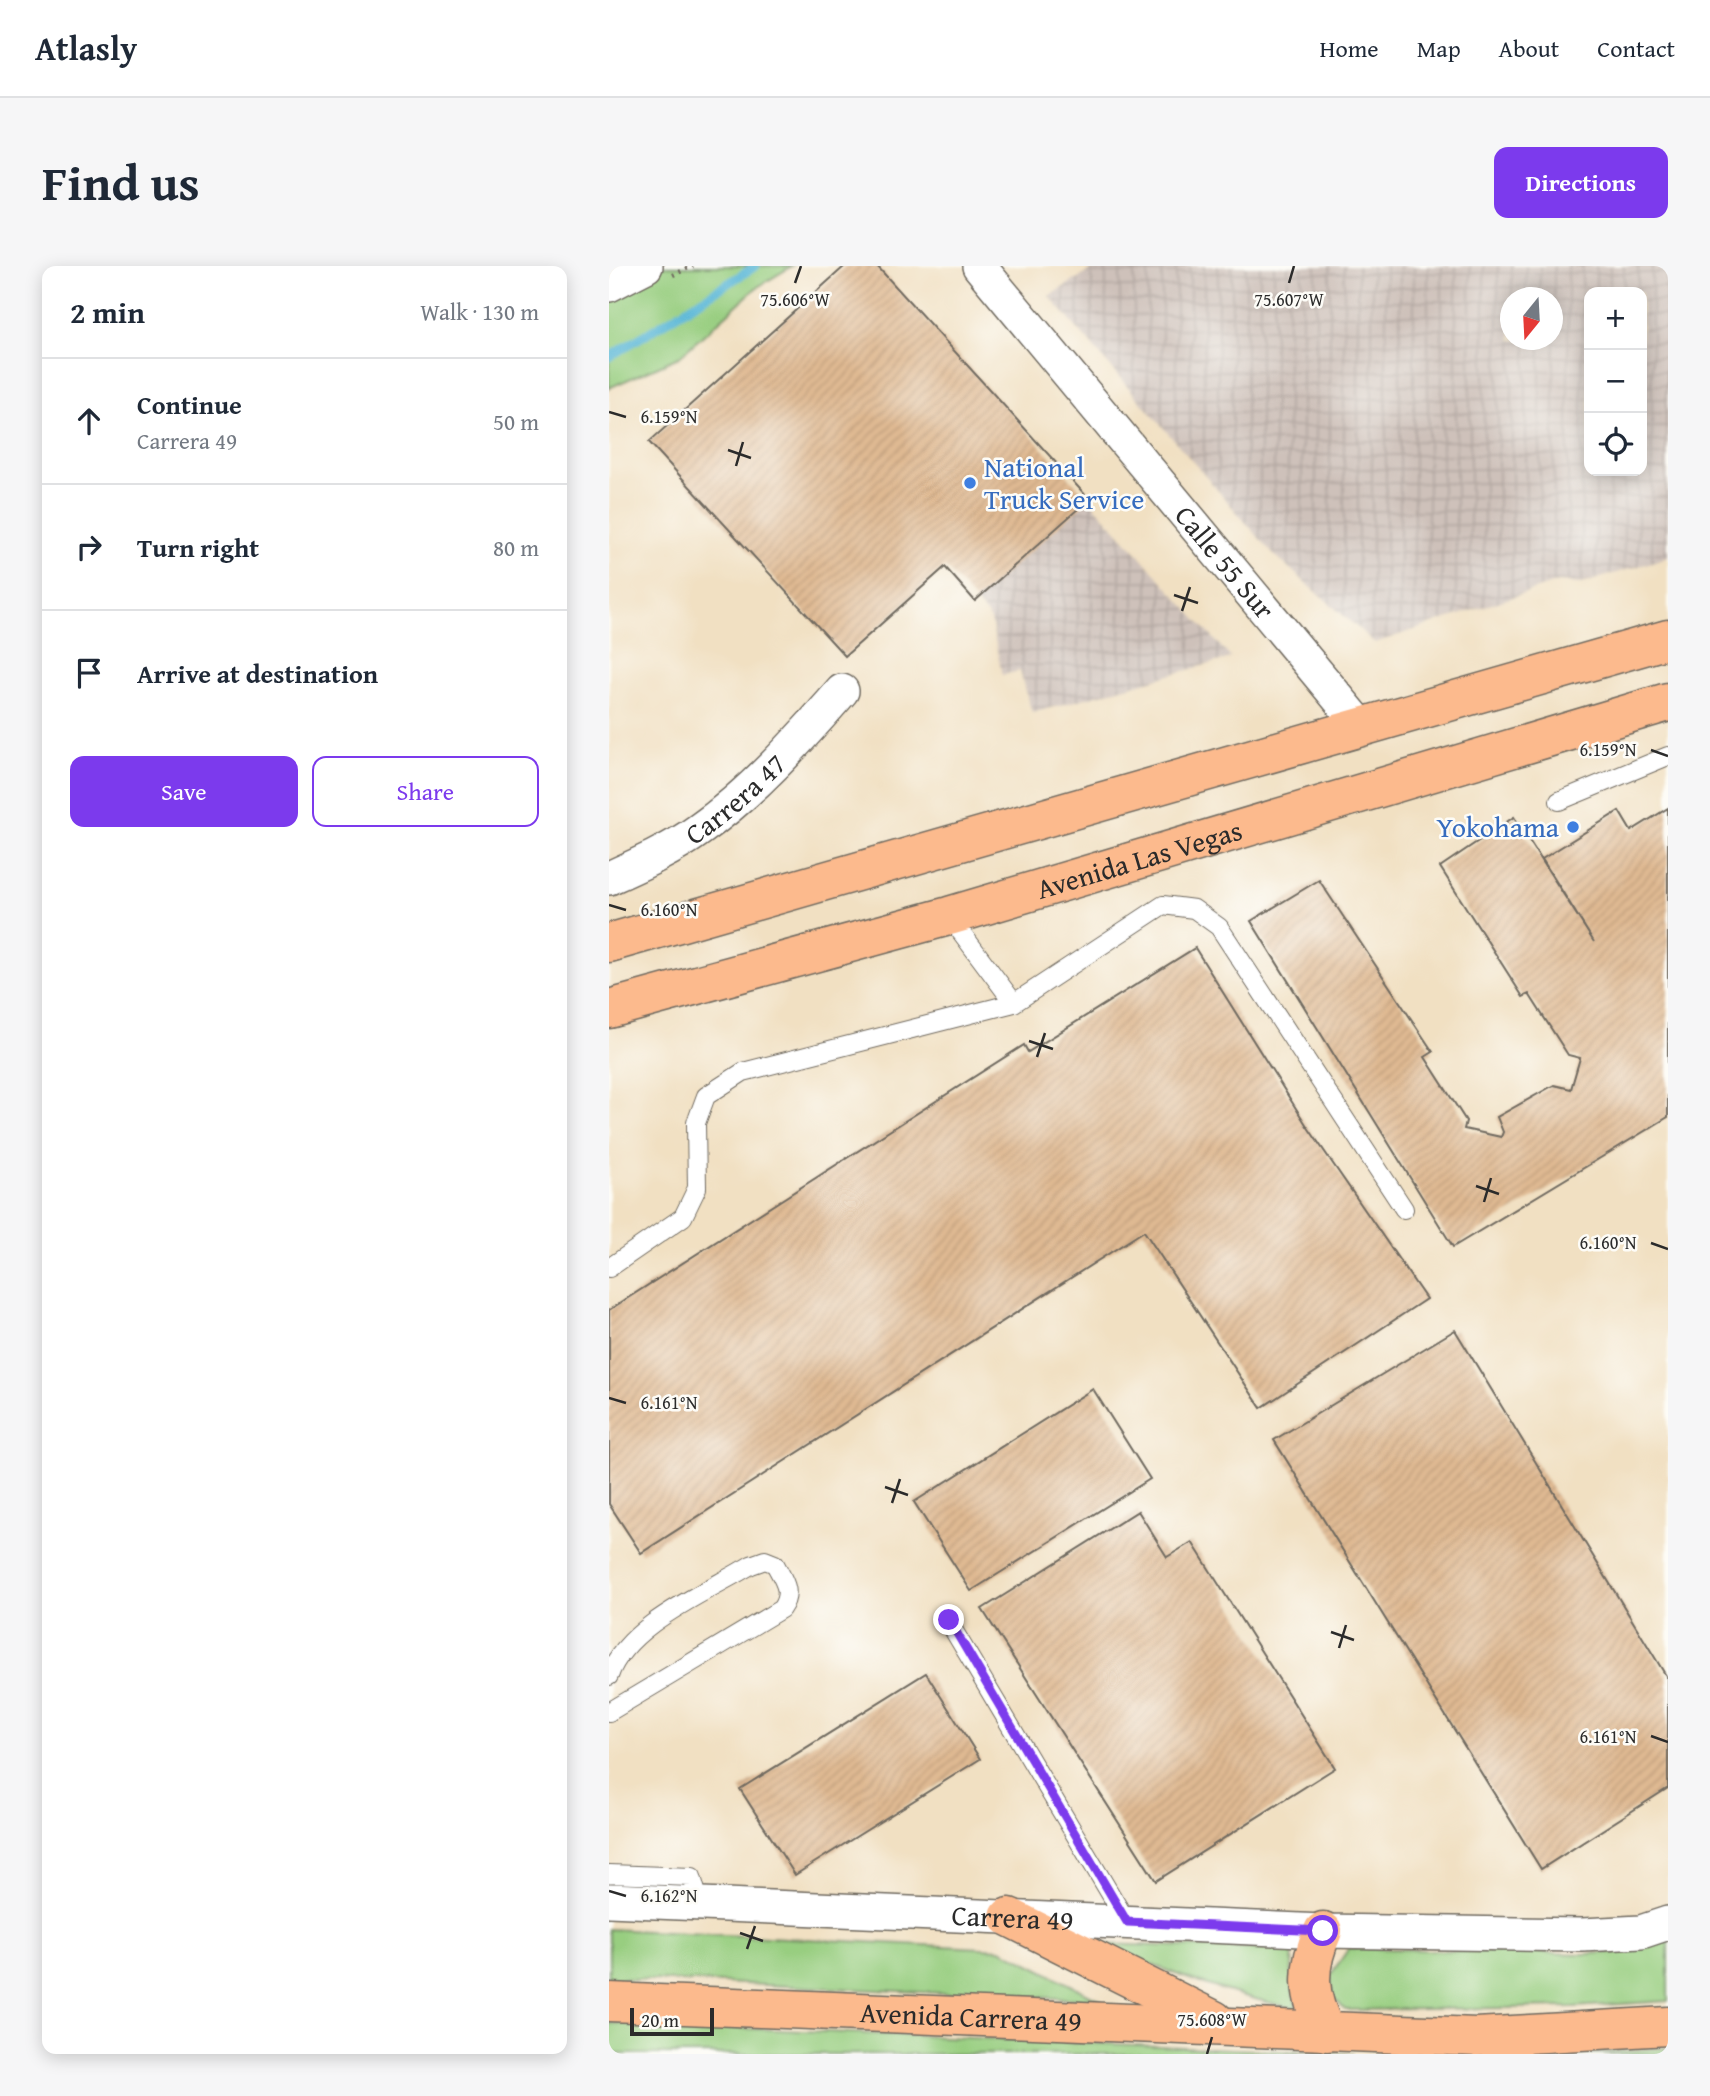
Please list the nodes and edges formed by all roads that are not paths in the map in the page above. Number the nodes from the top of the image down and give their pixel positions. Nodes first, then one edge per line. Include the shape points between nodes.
1 (646, 266) edge
2 (979, 266) edge
3 (609, 285) edge
4 (1668, 639) edge
5 (842, 691) dead end
6 (1668, 702) edge
7 (1363, 728) junction
8 (1668, 756) edge
9 (1559, 802) dead end
10 (609, 878) edge
11 (949, 916) junction
12 (609, 943) edge
13 (1014, 1003) junction
14 (609, 1009) edge
15 (1404, 1209) dead end
16 (609, 1268) edge
17 (949, 1620) dead end
18 (609, 1676) edge
19 (609, 1713) edge
20 (609, 1874) edge
21 (609, 1900) edge
22 (699, 1905) junction
23 (1009, 1917) junction
24 (1127, 1922) junction
25 (1668, 1923) edge
26 (1323, 1931) junction
27 (609, 2002) edge
28 (1668, 2026) edge
29 (1232, 2028) junction
30 (1327, 2032) junction

1 - 3 street
2 - 7 street, Calle 55 Sur
4 - 7 main road
5 - 10 street, Carrera 47 via 797,742 700,830
6 - 11 main road, Avenida Las Vegas
7 - 12 main road
8 - 9 lane
11 - 13 lane
11 - 14 main road, Avenida Las Vegas
13 - 15 lane via 1163,905 1194,909 1219,927
13 - 16 lane via 743,1072 706,1096 697,1123 697,1188 683,1217
17 - 24 lane
18 - 19 lane via 636,1634 751,1565 765,1560 775,1564 787,1587 788,1599 781,1609
20 - 22 lane via 692,1877
21 - 22 street, Carrera 49
22 - 23 street, Carrera 49
23 - 24 street, Carrera 49
23 - 29 main road
24 - 26 street, Carrera 49
25 - 26 street, Carrera 49 via 1641,1932 1582,1935
26 - 30 main road via 1310,1971 1310,1993
27 - 29 main road, Avenida Carrera 49
28 - 30 main road, Avenida Carrera 49 via 1476,2037
29 - 30 main road, Avenida Carrera 49

